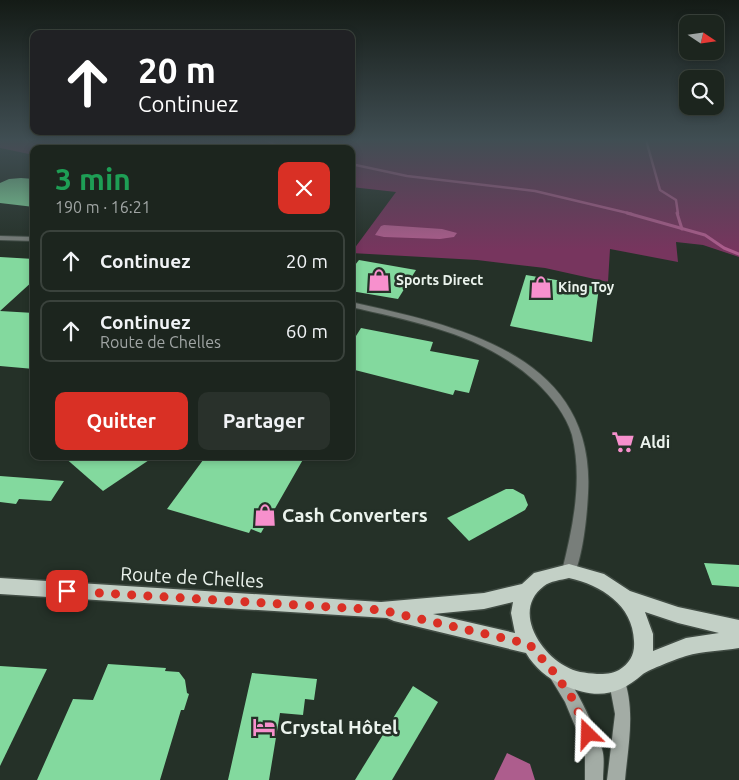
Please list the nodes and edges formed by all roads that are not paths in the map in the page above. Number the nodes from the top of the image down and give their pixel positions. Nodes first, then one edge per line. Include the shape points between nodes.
1 (0, 238) edge
2 (30, 239) edge
3 (355, 305) edge
4 (569, 571) junction
5 (0, 586) edge
6 (525, 592) junction
7 (624, 597) junction
8 (381, 610) junction
9 (739, 629) edge
10 (739, 639) edge
11 (529, 644) junction
12 (639, 666) junction
13 (552, 670) junction
14 (617, 682) junction
15 (594, 780) edge
16 (616, 780) edge

1 - 2 street
3 - 4 street via 440,325 484,341 538,378 556,396 577,436 582,482
4 - 6 main road via 543,576
4 - 7 main road via 589,574
5 - 8 main road, Route de Chelles
6 - 8 main road via 484,601
6 - 11 main road via 519,616
7 - 9 main road
7 - 12 main road via 644,631 645,650
8 - 11 main road
10 - 12 main road via 686,647
11 - 13 main road
12 - 14 main road
13 - 14 main road via 585,684
13 - 15 street via 571,696 594,750
14 - 16 street via 623,714

